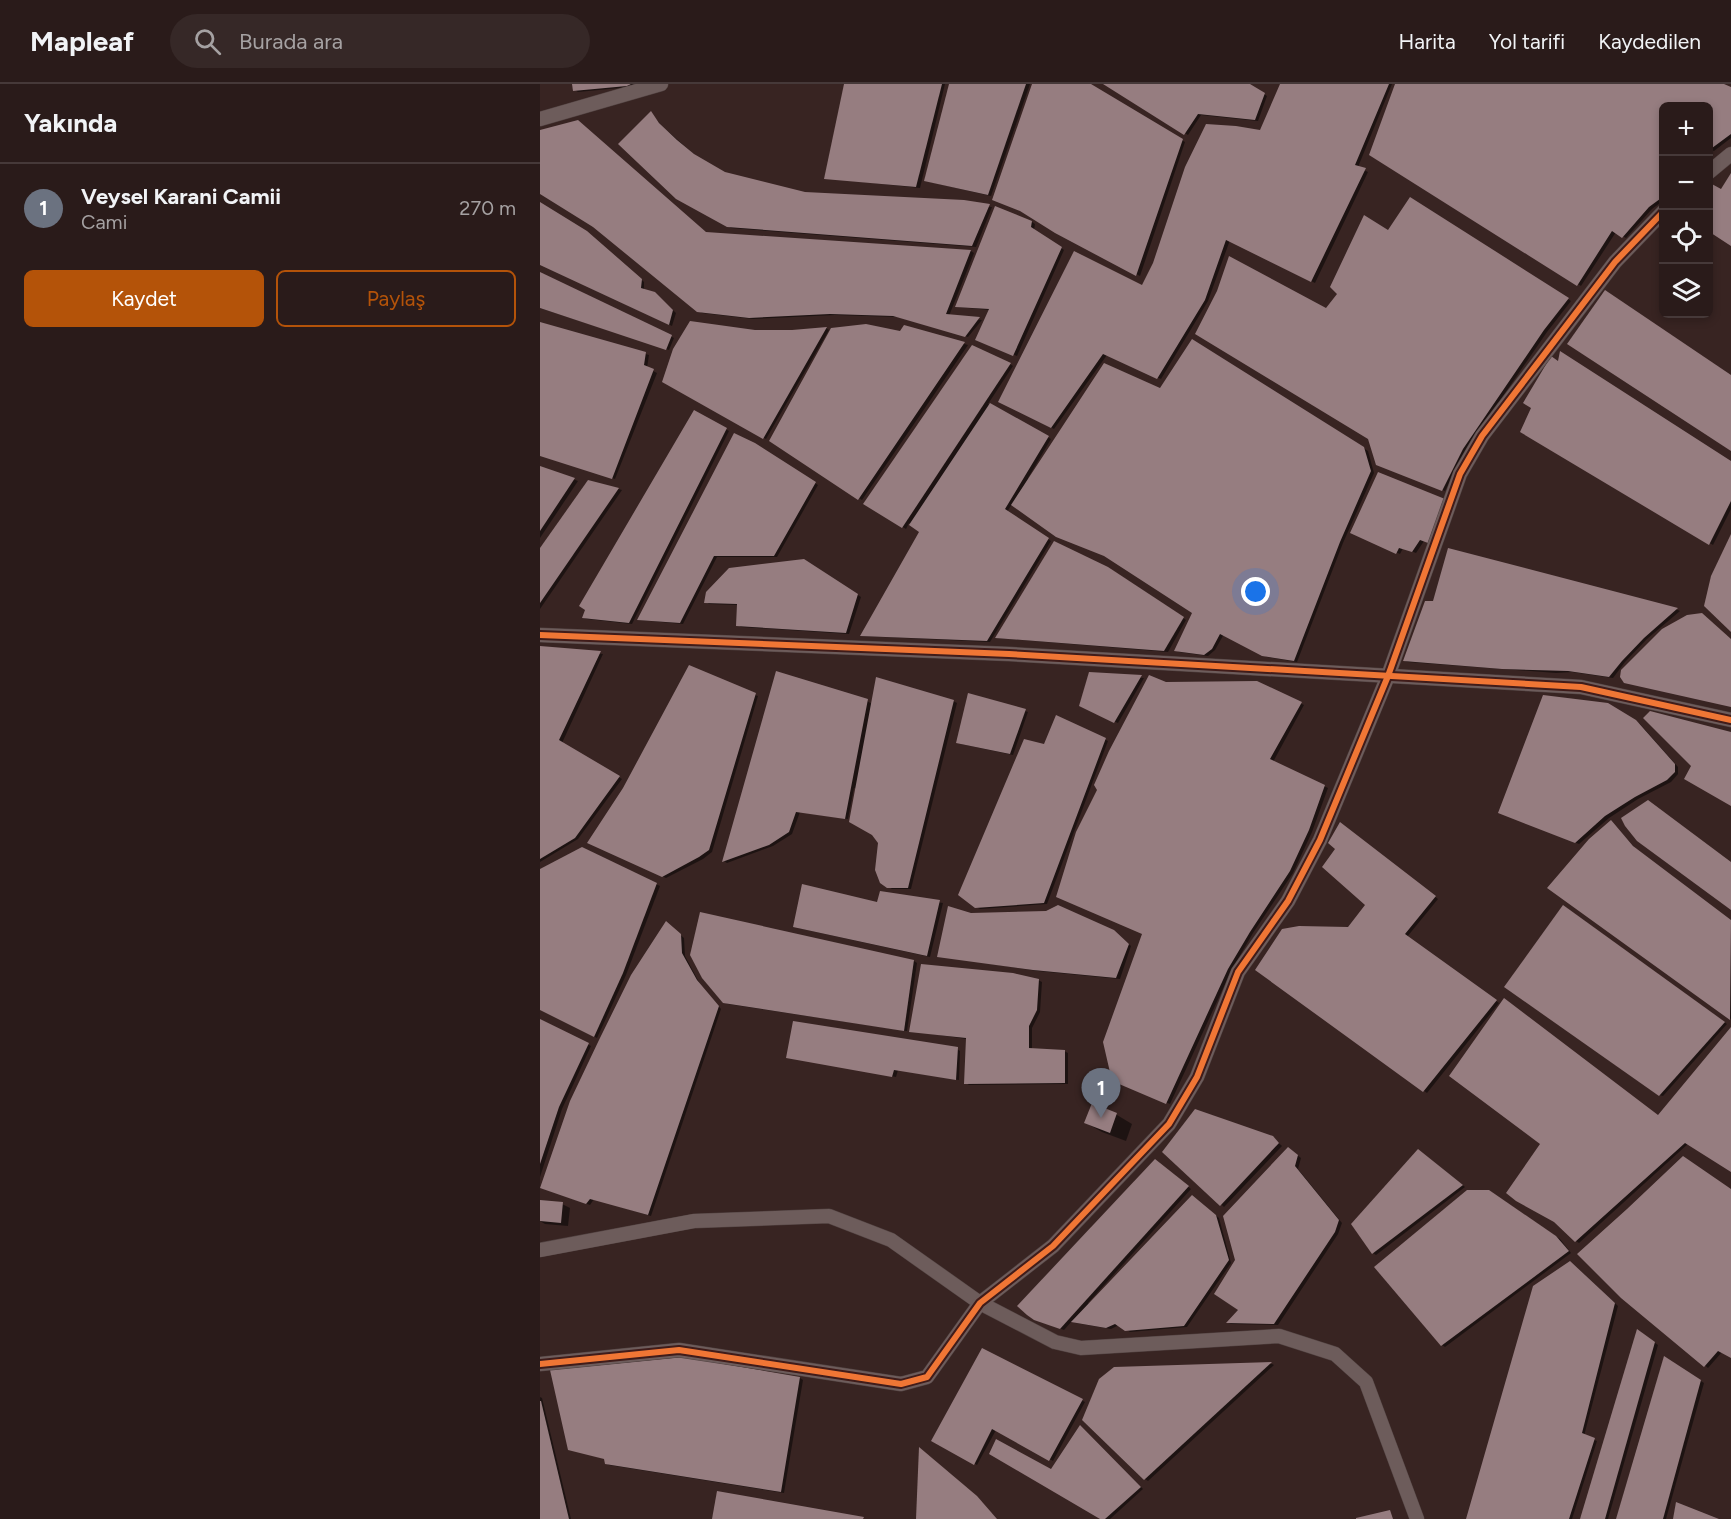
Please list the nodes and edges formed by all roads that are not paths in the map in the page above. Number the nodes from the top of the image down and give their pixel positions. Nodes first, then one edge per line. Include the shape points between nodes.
1 (660, 84) edge
2 (540, 119) edge
3 (1731, 154) edge
4 (1713, 169) edge
5 (1659, 216) edge
6 (540, 635) edge
7 (1388, 676) junction
8 (1731, 720) edge
9 (540, 1250) edge
10 (980, 1303) junction
11 (540, 1364) edge
12 (1417, 1519) edge

1 - 2 street
3 - 4 street
5 - 7 street via 1615,262 1482,436 1460,474
6 - 7 street via 1009,654
7 - 8 street via 1581,687
7 - 10 street via 1320,840 1288,901 1238,972 1197,1077 1169,1124 1053,1246
9 - 10 street via 694,1221 829,1216 891,1240
10 - 11 street via 927,1377 901,1384 679,1350
10 - 12 street via 1055,1342 1081,1348 1279,1336 1335,1354 1366,1382

